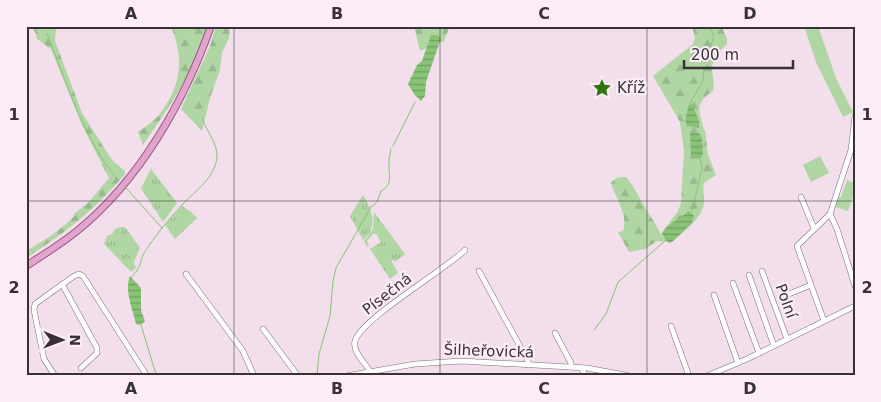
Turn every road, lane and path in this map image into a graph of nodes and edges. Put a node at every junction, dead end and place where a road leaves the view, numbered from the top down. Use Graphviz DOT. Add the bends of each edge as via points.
graph roads {
  1 [pos="211,26"];
  2 [pos="855,116"];
  3 [pos="801,197"];
  4 [pos="830,214"];
  5 [pos="814,228"];
  6 [pos="465,250"];
  7 [pos="26,266"];
  8 [pos="762,270"];
  9 [pos="479,271"];
  10 [pos="186,274"];
  11 [pos="749,275"];
  12 [pos="733,283"];
  13 [pos="62,284"];
  14 [pos="811,285"];
  15 [pos="855,286"];
  16 [pos="714,295"];
  17 [pos="784,296"];
  18 [pos="855,306"];
  19 [pos="824,321"];
  20 [pos="671,326"];
  21 [pos="264,329"];
  22 [pos="555,333"];
  23 [pos="787,339"];
  24 [pos="774,346"];
  25 [pos="759,354"];
  26 [pos="738,363"];
  27 [pos="528,365"];
  28 [pos="571,367"];
  29 [pos="81,368"];
  30 [pos="581,368"];
  31 [pos="370,371"];
  32 [pos="55,376"];
  33 [pos="147,376"];
  34 [pos="254,376"];
  35 [pos="298,376"];
  36 [pos="346,376"];
  37 [pos="586,376"];
  38 [pos="630,376"];
  39 [pos="689,376"];
  40 [pos="707,376"];
  1 -- 7 [label="main road" via="181,95 129,177 78,230"];
  2 -- 4 [label="street" via="851,150"];
  3 -- 5 [label="street"];
  4 -- 5 [label="street"];
  4 -- 15 [label="street"];
  5 -- 14 [label="street" via="797,246"];
  6 -- 31 [label="street, Písečná" via="371,321 358,337 356,351"];
  8 -- 23 [label="street, Polní"];
  9 -- 27 [label="street"];
  10 -- 34 [label="street" via="243,351"];
  11 -- 24 [label="street"];
  12 -- 25 [label="street"];
  13 -- 29 [label="street" via="97,348 95,355"];
  13 -- 32 [label="street" via="35,304 34,310 44,359"];
  13 -- 33 [label="street" via="79,274 83,276"];
  14 -- 17 [label="street"];
  14 -- 19 [label="street"];
  16 -- 26 [label="street"];
  18 -- 19 [label="street"];
  19 -- 23 [label="street"];
  20 -- 39 [label="street"];
  21 -- 35 [label="street"];
  22 -- 28 [label="street"];
  23 -- 24 [label="street"];
  24 -- 25 [label="street"];
  25 -- 26 [label="street"];
  26 -- 40 [label="street"];
  27 -- 28 [label="street, Šilheřovická"];
  27 -- 31 [label="street, Šilheřovická" via="461,361 409,364"];
  28 -- 30 [label="street, Šilheřovická"];
  30 -- 37 [label="street"];
  30 -- 38 [label="street, Šilheřovická"];
  31 -- 36 [label="street, Šilheřovická"];
}
